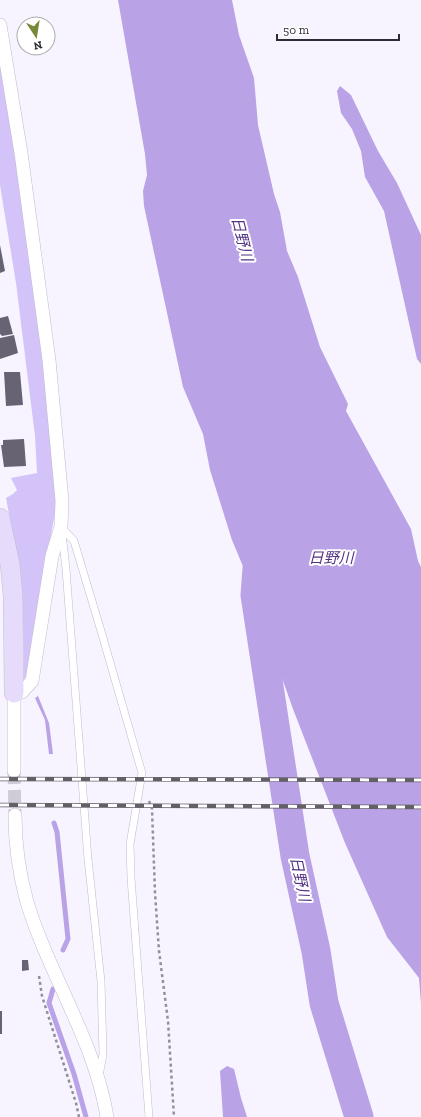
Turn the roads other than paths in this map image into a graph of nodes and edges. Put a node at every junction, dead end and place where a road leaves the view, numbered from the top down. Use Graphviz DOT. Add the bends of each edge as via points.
graph roads {
  1 [pos="0,25"];
  2 [pos="0,518"];
  3 [pos="61,527"];
  4 [pos="14,693"];
  5 [pos="14,771"];
  6 [pos="15,815"];
  7 [pos="99,1076"];
  8 [pos="107,1117"];
  9 [pos="149,1117"];
  1 -- 3 [label="street" via="21,153 49,360 62,501"];
  2 -- 4 [label="street" via="14,596"];
  3 -- 4 [label="street" via="52,556 32,681 22,692"];
  3 -- 7 [label="lane" via="88,859 101,981 103,1054"];
  3 -- 9 [label="lane" via="74,541 142,773 130,844"];
  4 -- 5 [label="street"];
  6 -- 7 [label="street" via="17,855 27,901"];
  7 -- 8 [label="street"];
}
